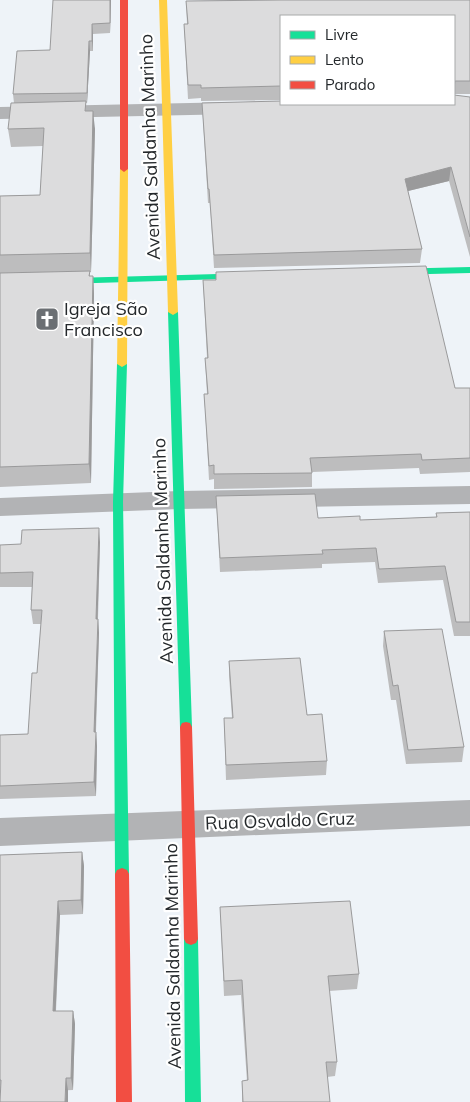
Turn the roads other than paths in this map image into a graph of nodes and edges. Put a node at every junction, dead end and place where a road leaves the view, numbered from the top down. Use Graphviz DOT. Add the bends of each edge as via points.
graph roads {
  1 [pos="124,0"];
  2 [pos="163,0"];
  3 [pos="254,107"];
  4 [pos="123,110"];
  5 [pos="167,110"];
  6 [pos="0,113"];
  7 [pos="470,270"];
  8 [pos="381,272"];
  9 [pos="262,276"];
  10 [pos="172,279"];
  11 [pos="124,280"];
  12 [pos="0,283"];
  13 [pos="470,495"];
  14 [pos="179,500"];
  15 [pos="118,502"];
  16 [pos="0,507"];
  17 [pos="470,813"];
  18 [pos="188,824"];
  19 [pos="122,828"];
  20 [pos="0,832"];
  21 [pos="124,1102"];
  22 [pos="193,1102"];
  1 -- 4 [label="street, Avenida Saldanha Marinho"];
  2 -- 5 [label="street, Avenida Saldanha Marinho"];
  3 -- 5 [label="street"];
  4 -- 5 [label="street"];
  4 -- 6 [label="street"];
  4 -- 11 [label="street, Avenida Saldanha Marinho"];
  5 -- 10 [label="street, Avenida Saldanha Marinho"];
  7 -- 8 [label="street"];
  9 -- 10 [label="street"];
  10 -- 11 [label="street"];
  10 -- 14 [label="street, Avenida Saldanha Marinho"];
  11 -- 12 [label="street"];
  11 -- 15 [label="street, Avenida Saldanha Marinho"];
  13 -- 14 [label="street"];
  14 -- 15 [label="street"];
  14 -- 18 [label="street, Avenida Saldanha Marinho"];
  15 -- 16 [label="street"];
  15 -- 19 [label="street, Avenida Saldanha Marinho"];
  17 -- 18 [label="street, Rua Osvaldo Cruz"];
  18 -- 19 [label="street, Rua Osvaldo Cruz"];
  18 -- 22 [label="street, Avenida Saldanha Marinho"];
  19 -- 20 [label="street, Rua Osvaldo Cruz"];
  19 -- 21 [label="street, Avenida Saldanha Marinho"];
}
